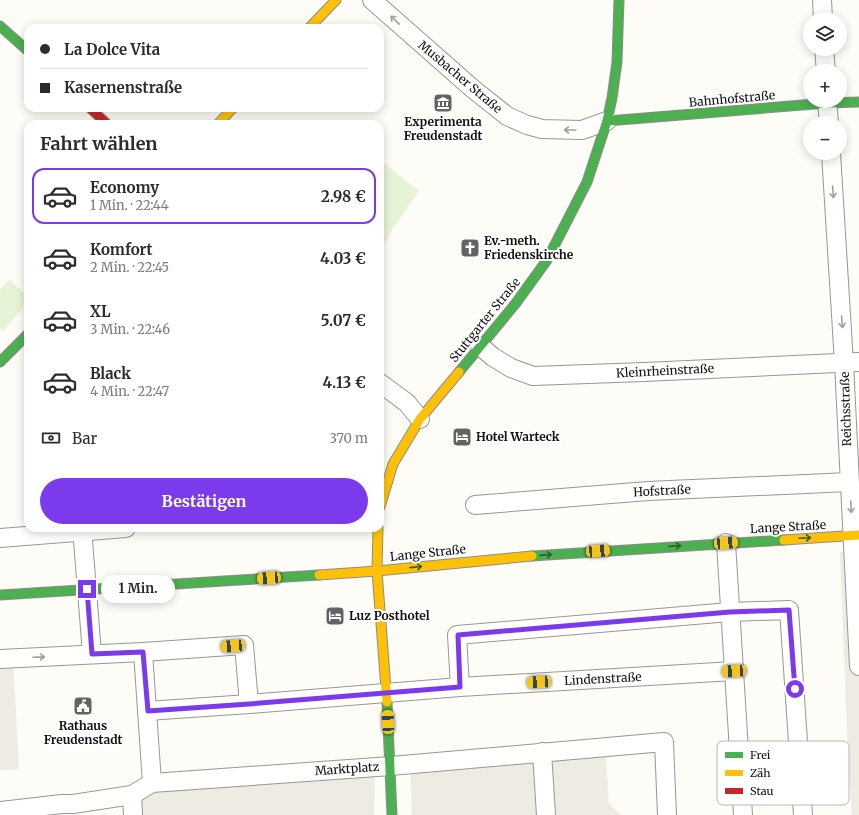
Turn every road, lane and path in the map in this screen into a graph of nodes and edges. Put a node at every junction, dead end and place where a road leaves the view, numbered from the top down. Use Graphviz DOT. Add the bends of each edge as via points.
graph roads {
  1 [pos="336,0"];
  2 [pos="372,0"];
  3 [pos="619,0"];
  4 [pos="822,0"];
  5 [pos="823,12"];
  6 [pos="313,24"];
  7 [pos="0,26"];
  8 [pos="24,47"];
  9 [pos="847,102"];
  10 [pos="859,102"];
  11 [pos="803,104"];
  12 [pos="94,112"];
  13 [pos="229,112"];
  14 [pos="103,120"];
  15 [pos="222,120"];
  16 [pos="607,121"];
  17 [pos="832,160"];
  18 [pos="24,338"];
  19 [pos="480,346"];
  20 [pos="0,362"];
  21 [pos="852,362"];
  22 [pos="384,386"];
  23 [pos="420,419"];
  24 [pos="387,463"];
  25 [pos="384,482"];
  26 [pos="849,482"];
  27 [pos="475,505"];
  28 [pos="62,532"];
  29 [pos="82,532"];
  30 [pos="378,532"];
  31 [pos="856,535"];
  32 [pos="0,538"];
  33 [pos="726,543"];
  34 [pos="377,571"];
  35 [pos="87,589"];
  36 [pos="0,595"];
  37 [pos="730,612"];
  38 [pos="143,652"];
  39 [pos="92,654"];
  40 [pos="0,659"];
  41 [pos="859,666"];
  42 [pos="734,671"];
  43 [pos="460,687"];
  44 [pos="387,693"];
  45 [pos="249,704"];
  46 [pos="148,711"];
  47 [pos="738,741"];
  48 [pos="798,741"];
  49 [pos="542,752"];
  50 [pos="391,766"];
  51 [pos="152,783"];
  52 [pos="132,795"];
  53 [pos="742,805"];
  54 [pos="802,805"];
  55 [pos="62,809"];
  56 [pos="3,812"];
  57 [pos="133,815"];
  58 [pos="392,815"];
  59 [pos="546,815"];
  60 [pos="667,815"];
  61 [pos="743,815"];
  62 [pos="803,815"];
  1 -- 6 [label="street"];
  16 -- 2 [label="street, Musbacher Straße, one-way" via="582,130 549,130 527,125 507,116 462,80"];
  3 -- 16 [label="street, Stuttgarter Straße" via="617,62"];
  4 -- 5 [label="street"];
  7 -- 8 [label="street"];
  9 -- 10 [label="street, Bahnhofstraße"];
  11 -- 16 [label="street, Bahnhofstraße"];
  12 -- 14 [label="street"];
  13 -- 15 [label="street"];
  16 -- 19 [label="street, Stuttgarter Straße" via="586,182 547,260"];
  17 -- 21 [label="street, Reichsstraße, one-way"];
  18 -- 20 [label="street"];
  19 -- 21 [label="street, Kleinrheinstraße" via="511,368 533,376"];
  19 -- 23 [label="street, Stuttgarter Straße"];
  21 -- 26 [label="street, Reichsstraße"];
  22 -- 23 [label="street" via="407,403"];
  23 -- 24 [label="street, Stuttgarter Straße"];
  24 -- 25 [label="street, Stuttgarter Straße"];
  26 -- 27 [label="street, Hofstraße" via="648,491"];
  26 -- 31 [label="street, Reichsstraße, one-way"];
  28 -- 32 [label="street"];
  29 -- 35 [label="street"];
  30 -- 34 [label="street"];
  33 -- 31 [label="street, Lange Straße, one-way"];
  31 -- 41 [label="street, Reichsstraße"];
  34 -- 33 [label="street, Lange Straße, one-way" via="493,559"];
  33 -- 37 [label="street"];
  34 -- 35 [label="street, Lange Straße"];
  34 -- 44 [label="street"];
  35 -- 36 [label="street, Lange Straße"];
  35 -- 39 [label="street"];
  37 -- 42 [label="street"];
  37 -- 43 [label="street" via="458,635"];
  37 -- 48 [label="street" via="789,610"];
  38 -- 39 [label="street"];
  38 -- 45 [label="street" via="244,645"];
  38 -- 46 [label="street"];
  40 -- 39 [label="street, one-way"];
  42 -- 43 [label="street, Lindenstraße"];
  42 -- 47 [label="street"];
  43 -- 44 [label="street, Lindenstraße"];
  44 -- 45 [label="street, Lindenstraße"];
  44 -- 50 [label="street"];
  45 -- 46 [label="street, Lindenstraße"];
  46 -- 51 [label="street"];
  49 -- 50 [label="street, Marktplatz"];
  49 -- 59 [label="street"];
  49 -- 60 [label="street, Marktplatz" via="664,742"];
  50 -- 51 [label="street, Marktplatz"];
  50 -- 58 [label="street"];
  51 -- 52 [label="street, Marktplatz"];
  52 -- 55 [label="street" via="73,804"];
  52 -- 57 [label="street"];
  53 -- 61 [label="street"];
  54 -- 62 [label="street"];
  55 -- 56 [label="street"];
}
